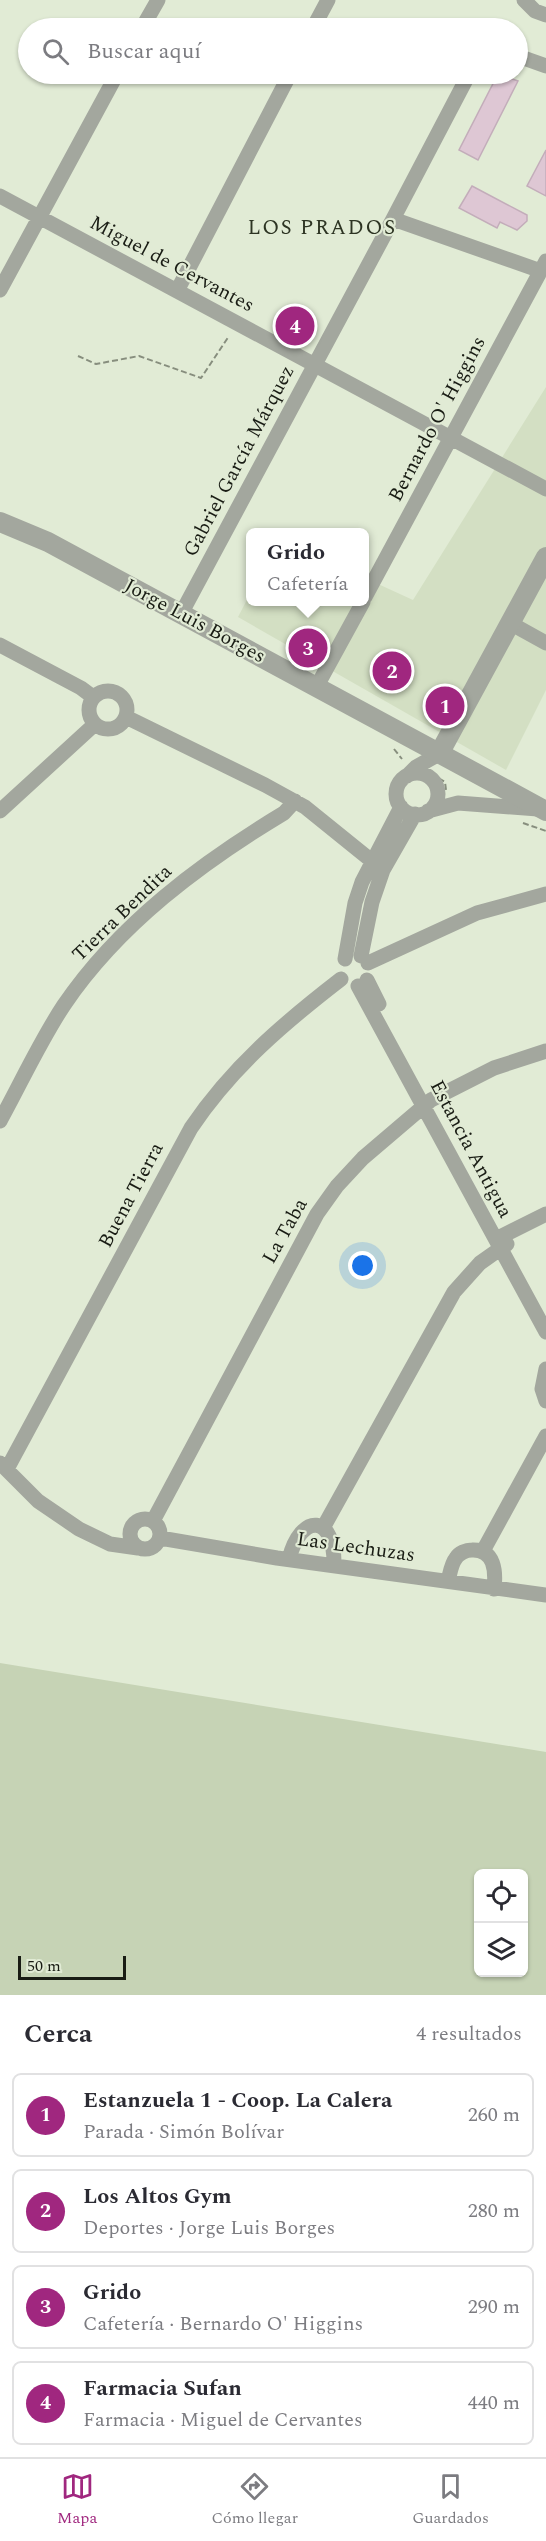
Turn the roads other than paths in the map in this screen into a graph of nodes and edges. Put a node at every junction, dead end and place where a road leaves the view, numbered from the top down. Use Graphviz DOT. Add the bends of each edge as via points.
graph roads {
  1 [pos="158,0"];
  2 [pos="328,0"];
  3 [pos="524,0"];
  4 [pos="541,13"];
  5 [pos="148,18"];
  6 [pos="318,18"];
  7 [pos="528,60"];
  8 [pos="546,66"];
  9 [pos="112,84"];
  10 [pos="285,84"];
  11 [pos="464,84"];
  12 [pos="0,196"];
  13 [pos="39,216"];
  14 [pos="393,219"];
  15 [pos="543,266"];
  16 [pos="0,290"];
  17 [pos="177,291"];
  18 [pos="314,364"];
  19 [pos="450,437"];
  20 [pos="546,489"];
  21 [pos="0,522"];
  22 [pos="546,556"];
  23 [pos="369,589"];
  24 [pos="361,606"];
  25 [pos="181,614"];
  26 [pos="510,623"];
  27 [pos="546,643"];
  28 [pos="0,645"];
  29 [pos="317,687"];
  30 [pos="93,697"];
  31 [pos="126,717"];
  32 [pos="95,724"];
  33 [pos="439,754"];
  34 [pos="406,776"];
  35 [pos="431,779"];
  36 [pos="295,801"];
  37 [pos="401,807"];
  38 [pos="544,810"];
  39 [pos="0,811"];
  40 [pos="422,813"];
  41 [pos="399,826"];
  42 [pos="377,865"];
  43 [pos="546,894"];
  44 [pos="345,959"];
  45 [pos="364,959"];
  46 [pos="341,979"];
  47 [pos="363,983"];
  48 [pos="546,1051"];
  49 [pos="428,1102"];
  50 [pos="0,1121"];
  51 [pos="546,1214"];
  52 [pos="502,1241"];
  53 [pos="546,1313"];
  54 [pos="546,1332"];
  55 [pos="546,1369"];
  56 [pos="546,1401"];
  57 [pos="546,1436"];
  58 [pos="3,1466"];
  59 [pos="153,1521"];
  60 [pos="131,1528"];
  61 [pos="323,1528"];
  62 [pos="160,1538"];
  63 [pos="110,1544"];
  64 [pos="138,1548"];
  65 [pos="483,1551"];
  66 [pos="289,1559"];
  67 [pos="334,1565"];
  68 [pos="448,1581"];
  69 [pos="494,1588"];
  70 [pos="546,1595"];
  1 -- 5 [label="street"];
  2 -- 6 [label="street"];
  3 -- 4 [label="street"];
  7 -- 8 [label="street"];
  9 -- 13 [label="street"];
  10 -- 17 [label="street"];
  11 -- 14 [label="street, Gabriel García Márquez"];
  12 -- 13 [label="street, Miguel de Cervantes"];
  13 -- 16 [label="street"];
  13 -- 17 [label="street, Miguel de Cervantes"];
  14 -- 15 [label="street"];
  14 -- 18 [label="street, Gabriel García Márquez"];
  15 -- 19 [label="street, Bernardo O' Higgins"];
  17 -- 18 [label="street, Miguel de Cervantes"];
  18 -- 19 [label="street, Miguel de Cervantes"];
  18 -- 25 [label="street, Gabriel García Márquez"];
  19 -- 20 [label="street, Miguel de Cervantes"];
  19 -- 23 [label="street, Bernardo O' Higgins"];
  21 -- 25 [label="street, Jorge Luis Borges" via="48,542"];
  22 -- 26 [label="street"];
  24 -- 29 [label="street"];
  25 -- 29 [label="street, Jorge Luis Borges"];
  26 -- 27 [label="street"];
  26 -- 33 [label="street"];
  28 -- 30 [label="street"];
  29 -- 33 [label="street, Jorge Luis Borges"];
  30 -- 31 [label="street" via="109,691 120,695 126,705"];
  30 -- 32 [label="street" via="89,714"];
  31 -- 32 [label="street" via="112,728"];
  31 -- 36 [label="street"];
  32 -- 39 [label="street"];
  33 -- 34 [label="street"];
  33 -- 35 [label="street"];
  33 -- 38 [label="street, Jorge Luis Borges"];
  34 -- 35 [label="street" via="420,773"];
  34 -- 37 [label="street" via="397,786"];
  35 -- 40 [label="street" via="438,796"];
  36 -- 42 [label="street"];
  36 -- 50 [label="street, Tierra Bendita" via="284,813 194,873 110,949 64,1005"];
  37 -- 40 [label="street"];
  37 -- 41 [label="street"];
  38 -- 40 [label="street" via="458,803"];
  40 -- 41 [label="street"];
  41 -- 42 [label="street"];
  42 -- 44 [label="street" via="354,903"];
  42 -- 45 [label="street"];
  43 -- 45 [label="street" via="469,916"];
  44 -- 45 [label="street" via="352,955"];
  44 -- 46 [label="street" via="340,966"];
  45 -- 47 [label="street" via="370,971"];
  46 -- 47 [label="street" via="348,985"];
  46 -- 58 [label="street, Buena Tierra" via="261,1044 201,1114"];
  47 -- 49 [label="street, Estancia Antigua"];
  48 -- 49 [label="street, La Taba" via="494,1068"];
  49 -- 52 [label="street, Estancia Antigua"];
  49 -- 59 [label="street, La Taba" via="363,1158 326,1201"];
  51 -- 52 [label="street"];
  52 -- 53 [label="street, Estancia Antigua"];
  52 -- 54 [label="street, Estancia Antigua"];
  52 -- 61 [label="street" via="454,1292"];
  55 -- 56 [label="street" via="542,1389"];
  57 -- 65 [label="street"];
  58 -- 63 [label="street" via="58,1516"];
  59 -- 60 [label="street" via="143,1519"];
  59 -- 62 [label="street" via="160,1528"];
  60 -- 63 [label="street" via="123,1539"];
  60 -- 64 [label="street" via="130,1537"];
  61 -- 66 [label="street" via="310,1526 302,1531"];
  61 -- 67 [label="street" via="333,1541"];
  62 -- 64 [label="street" via="152,1549"];
  62 -- 66 [label="street, Las Lechuzas"];
  63 -- 64 [label="street"];
  65 -- 68 [label="street" via="463,1552 455,1559"];
  65 -- 69 [label="street" via="494,1566"];
  66 -- 67 [label="street, Las Lechuzas"];
  67 -- 68 [label="street, Las Lechuzas"];
  68 -- 69 [label="street, Las Lechuzas"];
  69 -- 70 [label="street, Las Lechuzas"];
}
